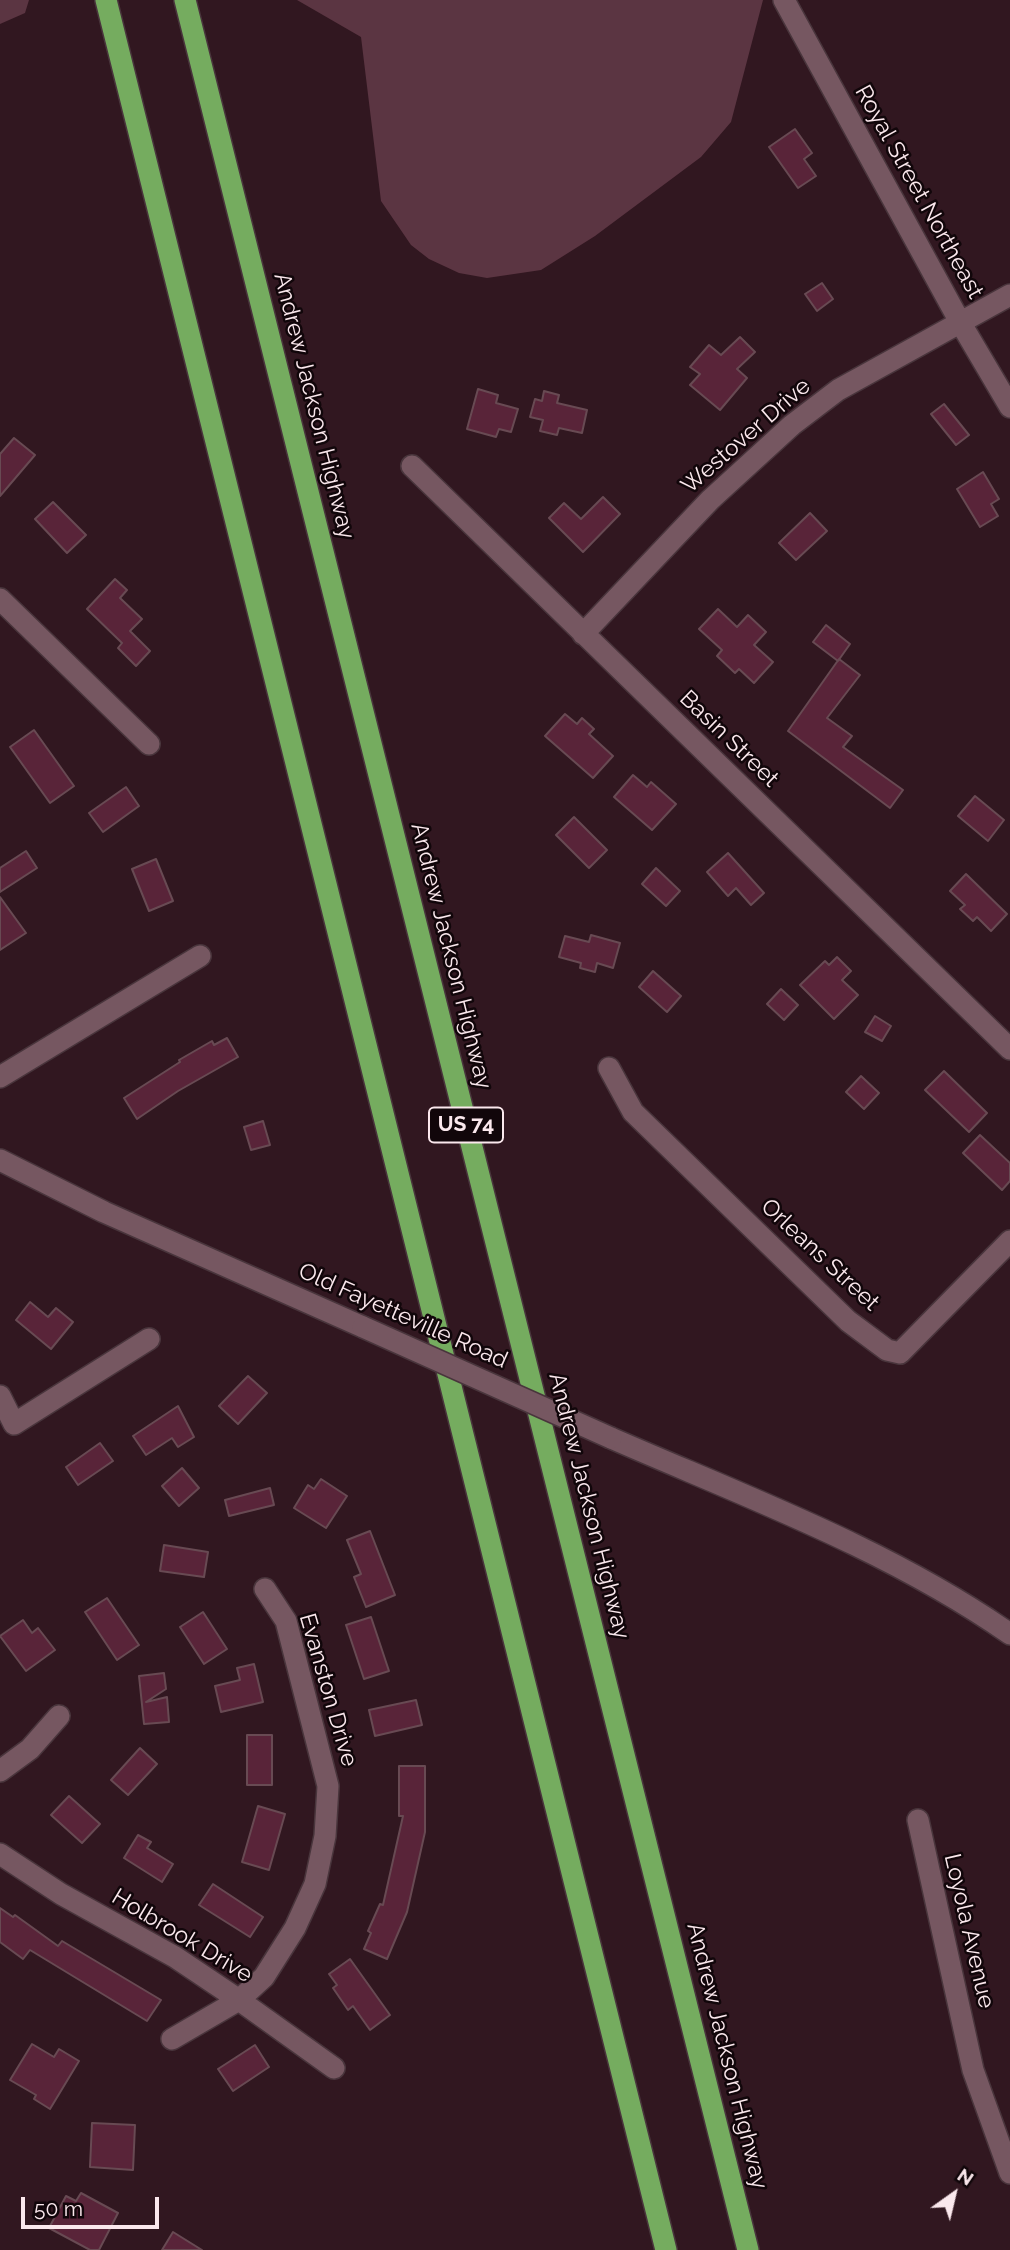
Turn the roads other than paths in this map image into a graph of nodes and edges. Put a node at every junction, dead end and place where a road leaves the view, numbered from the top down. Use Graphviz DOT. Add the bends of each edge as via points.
graph roads {
  1 [pos="106,0"];
  2 [pos="186,0"];
  3 [pos="784,0"];
  4 [pos="1010,295"];
  5 [pos="960,322"];
  6 [pos="1010,407"];
  7 [pos="412,466"];
  8 [pos="0,599"];
  9 [pos="583,635"];
  10 [pos="149,744"];
  11 [pos="200,956"];
  12 [pos="1010,1049"];
  13 [pos="609,1068"];
  14 [pos="0,1077"];
  15 [pos="0,1160"];
  16 [pos="1010,1241"];
  17 [pos="149,1339"];
  18 [pos="0,1396"];
  19 [pos="265,1589"];
  20 [pos="1010,1634"];
  21 [pos="59,1716"];
  22 [pos="0,1771"];
  23 [pos="918,1820"];
  24 [pos="0,1854"];
  25 [pos="239,2000"];
  26 [pos="172,2039"];
  27 [pos="334,2068"];
  28 [pos="1010,2173"];
  29 [pos="666,2250"];
  30 [pos="748,2250"];
  1 -- 29 [label="highway"];
  2 -- 30 [label="highway, Andrew Jackson Highway / US 74"];
  3 -- 5 [label="street, Royal Street Northeast"];
  4 -- 5 [label="street, Westover Drive"];
  5 -- 6 [label="street, Royal Street Northeast"];
  5 -- 9 [label="street, Westover Drive" via="838,390 792,425 710,500"];
  7 -- 9 [label="street, Basin Street"];
  8 -- 10 [label="street"];
  9 -- 12 [label="street, Basin Street"];
  11 -- 14 [label="street"];
  13 -- 16 [label="street, Orleans Street" via="633,1112 848,1321 887,1350 900,1353"];
  15 -- 20 [label="street, Old Fayetteville Road, bridge" via="116,1218 823,1530 965,1604"];
  17 -- 18 [label="street" via="14,1424"];
  19 -- 25 [label="street, Evanston Drive" via="286,1621 311,1712 328,1786 325,1836 316,1884 295,1928 264,1977"];
  21 -- 22 [label="street" via="30,1749"];
  23 -- 28 [label="street, Loyola Avenue" via="973,2070"];
  24 -- 25 [label="street, Holbrook Drive"];
  25 -- 26 [label="street, Evanston Drive"];
  25 -- 27 [label="street, Holbrook Drive"];
}
